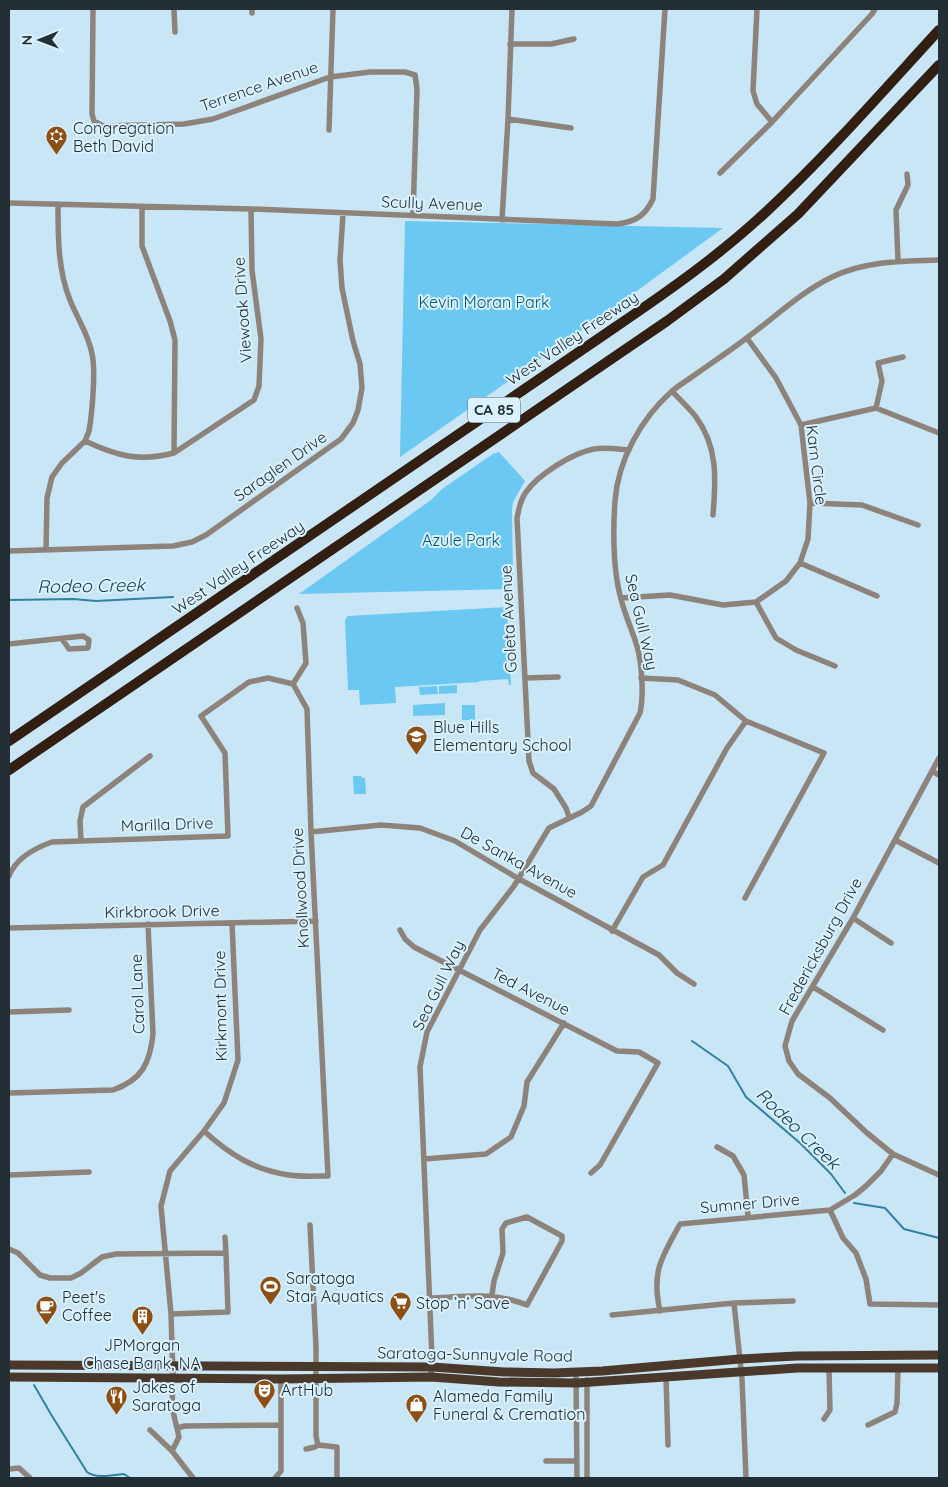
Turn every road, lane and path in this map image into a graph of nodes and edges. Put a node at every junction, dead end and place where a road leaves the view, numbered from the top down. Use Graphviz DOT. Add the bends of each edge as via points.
graph roads {
  1 [pos="93,9"];
  2 [pos="174,9"];
  3 [pos="332,9"];
  4 [pos="512,9"];
  5 [pos="665,9"];
  6 [pos="757,9"];
  7 [pos="875,9"];
  8 [pos="939,30"];
  9 [pos="175,32"];
  10 [pos="574,39"];
  11 [pos="510,44"];
  12 [pos="939,64"];
  13 [pos="330,77"];
  14 [pos="508,119"];
  15 [pos="772,122"];
  16 [pos="571,128"];
  17 [pos="329,130"];
  18 [pos="720,174"];
  19 [pos="906,174"];
  20 [pos="9,203"];
  21 [pos="58,205"];
  22 [pos="142,207"];
  23 [pos="251,209"];
  24 [pos="343,214"];
  25 [pos="414,216"];
  26 [pos="502,220"];
  27 [pos="939,260"];
  28 [pos="898,261"];
  29 [pos="747,338"];
  30 [pos="902,357"];
  31 [pos="672,391"];
  32 [pos="876,408"];
  33 [pos="801,425"];
  34 [pos="939,432"];
  35 [pos="85,441"];
  36 [pos="628,450"];
  37 [pos="174,453"];
  38 [pos="810,503"];
  39 [pos="713,515"];
  40 [pos="918,524"];
  41 [pos="46,550"];
  42 [pos="9,551"];
  43 [pos="800,563"];
  44 [pos="877,596"];
  45 [pos="621,598"];
  46 [pos="756,602"];
  47 [pos="297,608"];
  48 [pos="62,640"];
  49 [pos="9,644"];
  50 [pos="835,666"];
  51 [pos="558,677"];
  52 [pos="525,678"];
  53 [pos="641,678"];
  54 [pos="293,684"];
  55 [pos="746,721"];
  56 [pos="9,741"];
  57 [pos="150,756"];
  58 [pos="939,758"];
  59 [pos="9,770"];
  60 [pos="932,771"];
  61 [pos="939,775"];
  62 [pos="569,817"];
  63 [pos="311,832"];
  64 [pos="895,840"];
  65 [pos="80,841"];
  66 [pos="939,863"];
  67 [pos="9,876"];
  68 [pos="519,879"];
  69 [pos="745,898"];
  70 [pos="853,918"];
  71 [pos="316,921"];
  72 [pos="232,923"];
  73 [pos="148,924"];
  74 [pos="9,928"];
  75 [pos="400,930"];
  76 [pos="612,931"];
  77 [pos="892,943"];
  78 [pos="459,970"];
  79 [pos="694,984"];
  80 [pos="813,987"];
  81 [pos="69,1010"];
  82 [pos="9,1012"];
  83 [pos="564,1023"];
  84 [pos="883,1030"];
  85 [pos="9,1093"];
  86 [pos="204,1131"];
  87 [pos="716,1148"];
  88 [pos="893,1154"];
  89 [pos="424,1159"];
  90 [pos="89,1172"];
  91 [pos="591,1173"];
  92 [pos="9,1174"];
  93 [pos="939,1175"];
  94 [pos="830,1210"];
  95 [pos="748,1216"];
  96 [pos="310,1224"];
  97 [pos="226,1237"];
  98 [pos="9,1249"];
  99 [pos="226,1253"];
  100 [pos="165,1254"];
  101 [pos="492,1295"];
  102 [pos="429,1298"];
  103 [pos="793,1301"];
  104 [pos="734,1303"];
  105 [pos="939,1304"];
  106 [pos="660,1311"];
  107 [pos="171,1314"];
  108 [pos="612,1316"];
  109 [pos="939,1355"];
  110 [pos="740,1359"];
  111 [pos="9,1365"];
  112 [pos="172,1365"];
  113 [pos="315,1366"];
  114 [pos="432,1367"];
  115 [pos="829,1368"];
  116 [pos="898,1368"];
  117 [pos="939,1368"];
  118 [pos="576,1372"];
  119 [pos="586,1372"];
  120 [pos="741,1372"];
  121 [pos="9,1377"];
  122 [pos="173,1377"];
  123 [pos="316,1377"];
  124 [pos="431,1377"];
  125 [pos="666,1378"];
  126 [pos="281,1379"];
  127 [pos="587,1382"];
  128 [pos="577,1383"];
  129 [pos="824,1419"];
  130 [pos="868,1424"];
  131 [pos="281,1425"];
  132 [pos="177,1428"];
  133 [pos="150,1430"];
  134 [pos="576,1442"];
  135 [pos="586,1442"];
  136 [pos="318,1445"];
  137 [pos="668,1445"];
  138 [pos="306,1449"];
  139 [pos="172,1451"];
  140 [pos="546,1461"];
  141 [pos="576,1461"];
  142 [pos="9,1469"];
  143 [pos="30,1478"];
  144 [pos="193,1478"];
  145 [pos="275,1478"];
  146 [pos="337,1478"];
  147 [pos="576,1478"];
  148 [pos="587,1478"];
  149 [pos="746,1478"];
  1 -- 13 [label="street, Terrence Avenue" via="92,114 94,121 102,126 184,124 213,118"];
  2 -- 9 [label="street"];
  3 -- 13 [label="street"];
  4 -- 11 [label="street"];
  5 -- 26 [label="street, Scully Avenue" via="654,199 649,208 630,222 617,224"];
  6 -- 15 [label="street" via="753,91 757,104"];
  7 -- 15 [label="street"];
  8 -- 56 [label="highway, West Valley Freeway / CA 85" via="794,185 696,270"];
  10 -- 11 [label="street" via="551,44"];
  11 -- 14 [label="street"];
  12 -- 59 [label="highway, CA 85" via="798,214 717,284"];
  13 -- 17 [label="street"];
  13 -- 25 [label="street, Terrence Avenue" via="370,72 415,75 418,89"];
  14 -- 16 [label="street"];
  14 -- 26 [label="street"];
  15 -- 18 [label="street"];
  19 -- 28 [label="street" via="908,185 896,210"];
  20 -- 21 [label="street, Scully Avenue"];
  21 -- 22 [label="street, Scully Avenue"];
  21 -- 35 [label="street" via="60,257 65,282 93,359 91,422"];
  22 -- 23 [label="street, Scully Avenue"];
  22 -- 37 [label="street" via="142,246 175,340"];
  23 -- 24 [label="street, Scully Avenue"];
  23 -- 37 [label="street, Viewoak Drive" via="252,270 261,339 259,386 254,400"];
  24 -- 25 [label="street, Scully Avenue"];
  24 -- 41 [label="street, Saraglen Drive" via="342,288 360,364 362,388 353,423 342,439 192,542 173,546"];
  25 -- 26 [label="street, Scully Avenue"];
  27 -- 28 [label="street, Sea Gull Way"];
  28 -- 29 [label="street, Sea Gull Way" via="864,266 832,277"];
  29 -- 31 [label="street, Sea Gull Way"];
  29 -- 33 [label="street, Karn Circle" via="776,378"];
  30 -- 32 [label="street" via="878,364 882,381"];
  31 -- 36 [label="street, Sea Gull Way" via="650,415"];
  31 -- 39 [label="street" via="696,416 709,438 716,475"];
  32 -- 33 [label="street"];
  32 -- 34 [label="street"];
  33 -- 38 [label="street, Karn Circle"];
  35 -- 37 [label="street, Viewoak Drive" via="126,457 159,457"];
  35 -- 41 [label="street" via="52,477 47,498"];
  36 -- 45 [label="street, Sea Gull Way" via="615,499 616,572"];
  36 -- 52 [label="street, Goleta Avenue" via="594,449 575,455 535,482 520,504 517,528"];
  38 -- 40 [label="street" via="862,505"];
  38 -- 43 [label="street, Karn Circle" via="808,539"];
  41 -- 42 [label="street, Saraglen Drive"];
  43 -- 44 [label="street"];
  43 -- 46 [label="street, Karn Circle" via="786,581"];
  45 -- 46 [label="street, Karn Circle" via="670,595 724,605"];
  45 -- 53 [label="street, Sea Gull Way" via="638,648"];
  46 -- 50 [label="street" via="776,638"];
  47 -- 54 [label="street" via="303,623 306,663"];
  48 -- 49 [label="street"];
  51 -- 52 [label="street"];
  52 -- 62 [label="street, Goleta Avenue" via="529,761 533,774 554,788"];
  53 -- 55 [label="street" via="678,680 716,695"];
  53 -- 62 [label="street, Sea Gull Way" via="642,706 635,726 591,806"];
  54 -- 63 [label="street, Knollwood Drive" via="307,709"];
  54 -- 65 [label="street, Marilla Drive" via="268,678 249,682 201,716 225,753 228,836"];
  55 -- 69 [label="street" via="824,753"];
  55 -- 76 [label="street" via="727,748 663,865 643,877"];
  57 -- 65 [label="street" via="83,807"];
  58 -- 60 [label="street, Fredericksburg Drive"];
  60 -- 61 [label="street"];
  60 -- 64 [label="street, Fredericksburg Drive"];
  62 -- 68 [label="street, Sea Gull Way" via="549,828"];
  63 -- 68 [label="street, De Sanka Avenue" via="381,825 420,828 455,841"];
  63 -- 71 [label="street, Knollwood Drive"];
  64 -- 66 [label="street"];
  64 -- 70 [label="street, Fredericksburg Drive"];
  65 -- 67 [label="street, Marilla Drive" via="52,842 41,846 18,862"];
  68 -- 76 [label="street, De Sanka Avenue"];
  68 -- 78 [label="street, Sea Gull Way" via="480,930"];
  70 -- 77 [label="street"];
  70 -- 80 [label="street, Fredericksburg Drive"];
  71 -- 72 [label="street, Kirkbrook Drive"];
  71 -- 86 [label="street, Knollwood Drive" via="328,1176 289,1176 258,1168 226,1151"];
  72 -- 73 [label="street, Kirkbrook Drive"];
  72 -- 86 [label="street, Kirkmont Drive" via="238,1060 224,1103"];
  73 -- 74 [label="street, Kirkbrook Drive"];
  73 -- 85 [label="street, Carol Lane" via="153,1034 152,1046 141,1073 126,1086 113,1090"];
  75 -- 78 [label="street, Ted Avenue" via="414,947"];
  76 -- 79 [label="street, De Sanka Avenue" via="659,956"];
  78 -- 83 [label="street, Ted Avenue"];
  78 -- 89 [label="street, Sea Gull Way" via="428,1032 420,1067"];
  80 -- 84 [label="street"];
  80 -- 88 [label="street, Fredericksburg Drive" via="792,1021 785,1046 789,1061 798,1074"];
  81 -- 82 [label="street"];
  83 -- 89 [label="street" via="527,1082 524,1106 511,1137 486,1154"];
  83 -- 91 [label="street, Ted Avenue" via="617,1051 639,1052 658,1063 600,1166"];
  86 -- 100 [label="street, Kirkmont Drive" via="170,1171 161,1206"];
  87 -- 95 [label="street" via="733,1156 744,1175"];
  88 -- 93 [label="street, Fredericksburg Drive"];
  88 -- 94 [label="street, Sumner Drive" via="866,1186"];
  89 -- 102 [label="street, Sea Gull Way"];
  90 -- 92 [label="street"];
  94 -- 95 [label="street, Sumner Drive"];
  94 -- 105 [label="street" via="843,1238 856,1253 866,1279 870,1304"];
  95 -- 106 [label="street, Sumner Drive" via="680,1224 660,1258 656,1278"];
  96 -- 113 [label="street"];
  97 -- 99 [label="street"];
  98 -- 100 [label="street" via="18,1253 40,1275 50,1278 71,1278 102,1256"];
  99 -- 100 [label="street"];
  99 -- 107 [label="street" via="228,1312"];
  100 -- 107 [label="street, Kirkmont Drive"];
  101 -- 101 [label="street" via="526,1305 562,1236 527,1217 506,1223 502,1229 503,1253"];
  101 -- 102 [label="street"];
  102 -- 114 [label="street, Sea Gull Way"];
  103 -- 104 [label="street"];
  104 -- 106 [label="street"];
  104 -- 110 [label="street"];
  106 -- 108 [label="street"];
  107 -- 112 [label="street, Kirkmont Drive"];
  109 -- 110 [label="main road, Saratoga-Sunnyvale Road"];
  110 -- 119 [label="main road, Saratoga-Sunnyvale Road"];
  110 -- 120 [label="street"];
  111 -- 112 [label="main road, Saratoga-Sunnyvale Road"];
  112 -- 113 [label="main road, Saratoga-Sunnyvale Road"];
  112 -- 122 [label="street, Kirkmont Drive"];
  113 -- 114 [label="main road, Saratoga-Sunnyvale Road"];
  113 -- 123 [label="street"];
  114 -- 118 [label="main road, Saratoga-Sunnyvale Road"];
  114 -- 124 [label="street, Sea Gull Way"];
  115 -- 116 [label="main road, Saratoga-Sunnyvale Road"];
  115 -- 120 [label="main road, Saratoga-Sunnyvale Road"];
  115 -- 129 [label="street" via="830,1410"];
  116 -- 117 [label="main road, Saratoga-Sunnyvale Road"];
  116 -- 130 [label="street" via="895,1412"];
  118 -- 119 [label="main road, Saratoga-Sunnyvale Road"];
  118 -- 128 [label="street"];
  119 -- 127 [label="street"];
  120 -- 125 [label="main road, Saratoga-Sunnyvale Road"];
  120 -- 149 [label="street"];
  121 -- 122 [label="main road, Saratoga-Sunnyvale Road"];
  122 -- 126 [label="main road, Saratoga-Sunnyvale Road"];
  122 -- 132 [label="street, Kirkmont Drive" via="172,1407"];
  123 -- 124 [label="main road, Saratoga-Sunnyvale Road"];
  123 -- 126 [label="main road, Saratoga-Sunnyvale Road"];
  123 -- 136 [label="street"];
  124 -- 128 [label="main road, Saratoga-Sunnyvale Road"];
  125 -- 127 [label="main road, Saratoga-Sunnyvale Road"];
  125 -- 137 [label="street"];
  126 -- 131 [label="street"];
  127 -- 128 [label="main road, Saratoga-Sunnyvale Road"];
  127 -- 135 [label="street"];
  128 -- 134 [label="street"];
  131 -- 132 [label="street"];
  131 -- 145 [label="street" via="281,1471"];
  132 -- 139 [label="street" via="179,1437"];
  133 -- 139 [label="street"];
  134 -- 135 [label="street"];
  134 -- 141 [label="street"];
  135 -- 148 [label="street"];
  136 -- 138 [label="street"];
  136 -- 146 [label="street" via="336,1447"];
  139 -- 144 [label="street"];
  140 -- 141 [label="street"];
  141 -- 147 [label="street"];
  142 -- 143 [label="street" via="19,1468"];
}
